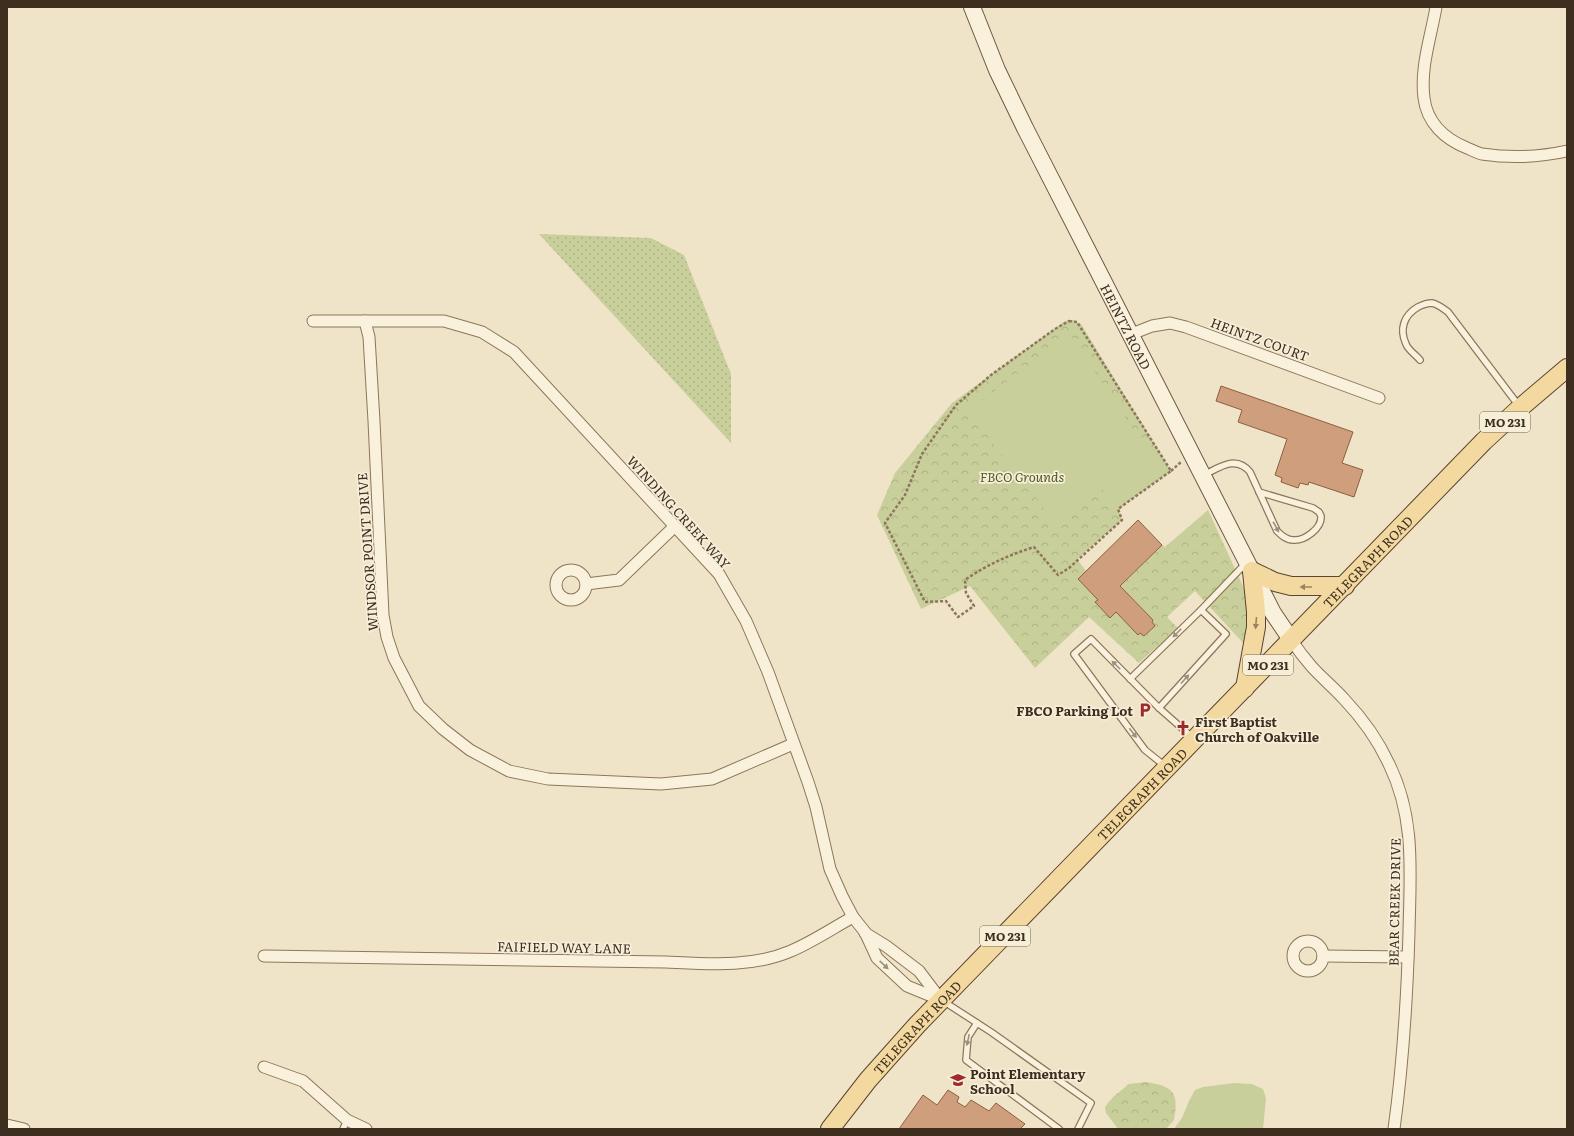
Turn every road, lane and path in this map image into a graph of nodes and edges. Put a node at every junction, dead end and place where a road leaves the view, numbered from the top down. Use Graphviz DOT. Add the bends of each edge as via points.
graph roads {
  1 [pos="972,7"];
  2 [pos="1436,7"];
  3 [pos="1567,151"];
  4 [pos="365,321"];
  5 [pos="313,322"];
  6 [pos="1129,335"];
  7 [pos="1420,360"];
  8 [pos="1567,368"];
  9 [pos="1379,398"];
  10 [pos="1520,408"];
  11 [pos="1202,476"];
  12 [pos="1260,492"];
  13 [pos="674,527"];
  14 [pos="1250,566"];
  15 [pos="1069,568"];
  16 [pos="586,584"];
  17 [pos="1345,586"];
  18 [pos="1201,610"];
  19 [pos="1292,641"];
  20 [pos="1130,679"];
  21 [pos="1245,688"];
  22 [pos="1159,708"];
  23 [pos="1196,740"];
  24 [pos="794,744"];
  25 [pos="1168,768"];
  26 [pos="853,917"];
  27 [pos="865,932"];
  28 [pos="264,956"];
  29 [pos="1323,956"];
  30 [pos="1408,957"];
  31 [pos="942,1000"];
  32 [pos="977,1023"];
  33 [pos="264,1067"];
  34 [pos="7,1125"];
  35 [pos="345,1125"];
  36 [pos="24,1129"];
  37 [pos="366,1129"];
  38 [pos="830,1129"];
  39 [pos="1059,1129"];
  40 [pos="1078,1129"];
  41 [pos="1394,1129"];
  1 -- 6 [label="street, HEINTZ ROAD" via="997,70"];
  2 -- 3 [label="street" via="1425,58 1423,83 1428,114 1438,129 1453,142 1480,154 1529,156"];
  4 -- 5 [label="street, WINDING CREEK WAY"];
  4 -- 13 [label="street, WINDING CREEK WAY" via="444,322 482,332 514,352"];
  4 -- 24 [label="street, WINDSOR POINT DRIVE" via="369,337 383,615 394,658 419,706 470,750 509,771 548,779 661,784 712,779"];
  6 -- 9 [label="street, HEINTZ COURT" via="1152,326 1170,323 1186,327"];
  6 -- 11 [label="street, HEINTZ ROAD"];
  7 -- 10 [label="lane" via="1406,345 1402,333 1404,322 1410,312 1431,303 1448,312"];
  8 -- 10 [label="main road, TELEGRAPH ROAD / MO 231"];
  10 -- 17 [label="main road, TELEGRAPH ROAD / MO 231" via="1484,441"];
  11 -- 12 [label="lane" via="1228,464 1238,463 1245,465"];
  11 -- 14 [label="street, HEINTZ ROAD"];
  12 -- 12 [label="lane, one-way" via="1277,531 1282,536 1300,539 1311,534 1320,524 1321,516 1313,508"];
  13 -- 16 [label="street" via="619,580"];
  13 -- 24 [label="street, WINDING CREEK WAY" via="719,574 746,621"];
  17 -- 14 [label="main road, one-way" via="1291,586 1275,582"];
  14 -- 18 [label="lane"];
  14 -- 19 [label="street, HEINTZ ROAD" via="1273,614"];
  14 -- 21 [label="main road, one-way" via="1256,627"];
  15 -- 15 [label="path" via="1058,575 1034,548 1013,554 979,570 965,580 966,593 974,606 958,617 946,601 925,602 885,523 905,495 922,454 956,405 992,375 1069,321 1077,322 1171,471 1118,509 1122,520"];
  17 -- 19 [label="main road, TELEGRAPH ROAD / MO 231"];
  18 -- 20 [label="lane, one-way"];
  22 -- 18 [label="lane, one-way" via="1226,634"];
  19 -- 21 [label="main road, TELEGRAPH ROAD / MO 231"];
  19 -- 30 [label="street, BEAR CREEK DRIVE" via="1311,666 1363,721 1390,764 1400,791 1409,828"];
  20 -- 22 [label="lane"];
  20 -- 25 [label="lane, one-way" via="1091,639 1074,654 1145,750"];
  21 -- 23 [label="main road, TELEGRAPH ROAD / MO 231"];
  22 -- 23 [label="lane"];
  23 -- 25 [label="main road, TELEGRAPH ROAD / MO 231"];
  24 -- 26 [label="street, WINDING CREEK WAY" via="816,806 830,868"];
  25 -- 31 [label="main road, TELEGRAPH ROAD / MO 231"];
  26 -- 27 [label="street, WINDING CREEK WAY"];
  26 -- 28 [label="street, FAIFIELD WAY LANE" via="791,951 761,960 727,964"];
  27 -- 31 [label="street, WINDING CREEK WAY" via="919,970"];
  27 -- 31 [label="street, WINDING CREEK WAY, one-way" via="877,958 907,986"];
  29 -- 30 [label="street"];
  30 -- 41 [label="street, BEAR CREEK DRIVE" via="1406,1020"];
  31 -- 32 [label="lane"];
  31 -- 38 [label="main road, TELEGRAPH ROAD / MO 231" via="883,1063"];
  32 -- 39 [label="lane, one-way" via="968,1037 966,1060"];
  32 -- 40 [label="lane" via="1091,1103"];
  33 -- 35 [label="street" via="302,1081"];
  34 -- 36 [label="street"];
  35 -- 37 [label="street"];
}
